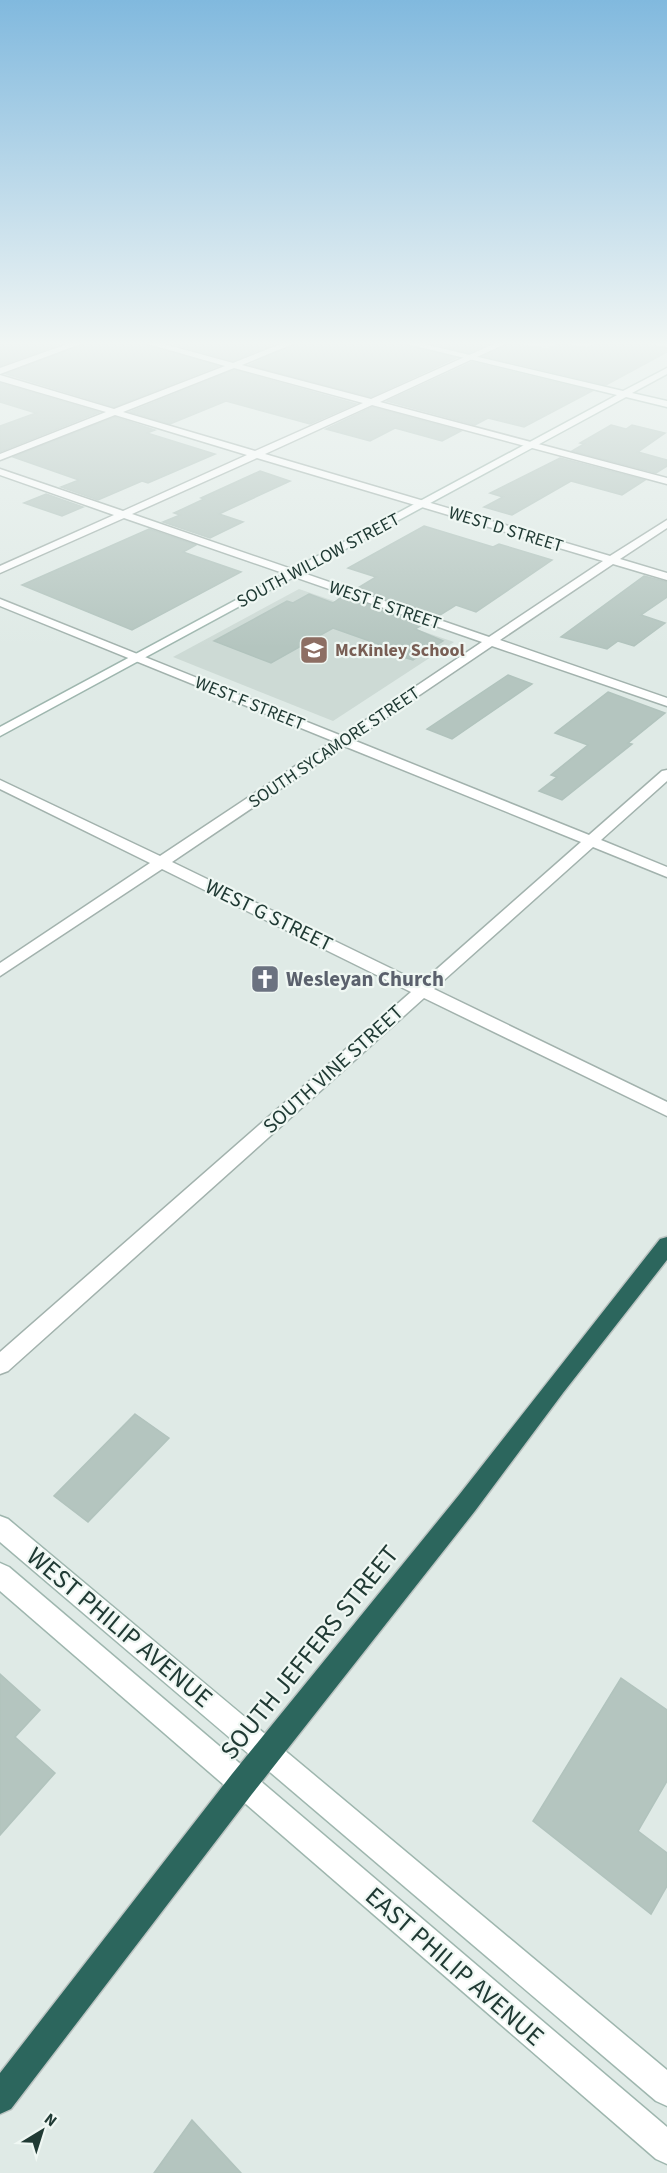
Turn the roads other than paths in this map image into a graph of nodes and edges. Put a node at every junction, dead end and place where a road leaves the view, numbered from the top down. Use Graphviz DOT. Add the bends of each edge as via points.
graph roads {
  1 [pos="32,444"];
  2 [pos="224,444"];
  3 [pos="277,444"];
  4 [pos="532,445"];
  5 [pos="256,454"];
  6 [pos="0,457"];
  7 [pos="0,472"];
  8 [pos="667,480"];
  9 [pos="423,504"];
  10 [pos="122,515"];
  11 [pos="667,523"];
  12 [pos="613,561"];
  13 [pos="0,570"];
  14 [pos="293,574"];
  15 [pos="667,577"];
  16 [pos="0,602"];
  17 [pos="492,642"];
  18 [pos="137,657"];
  19 [pos="667,702"];
  20 [pos="0,732"];
  21 [pos="343,741"];
  22 [pos="667,774"];
  23 [pos="0,784"];
  24 [pos="591,841"];
  25 [pos="161,862"];
  26 [pos="667,872"];
  27 [pos="0,971"];
  28 [pos="422,990"];
  29 [pos="667,1110"];
  30 [pos="667,1245"];
  31 [pos="0,1365"];
  32 [pos="0,1527"];
  33 [pos="0,1575"];
  34 [pos="268,1751"];
  35 [pos="242,1784"];
  36 [pos="667,2090"];
  37 [pos="0,2098"];
  38 [pos="667,2148"];
  1 -- 6 [label="street"];
  2 -- 5 [label="street, WEST D STREET"];
  3 -- 5 [label="street"];
  4 -- 8 [label="street"];
  4 -- 9 [label="street, SOUTH WILLOW STREET"];
  5 -- 9 [label="street, WEST D STREET"];
  5 -- 10 [label="street"];
  7 -- 10 [label="street, WEST E STREET"];
  9 -- 12 [label="street, WEST D STREET"];
  9 -- 14 [label="street, SOUTH WILLOW STREET"];
  10 -- 13 [label="street"];
  10 -- 14 [label="street, WEST E STREET"];
  11 -- 12 [label="street, SOUTH SYCAMORE STREET"];
  12 -- 15 [label="street, WEST D STREET"];
  12 -- 17 [label="street, SOUTH SYCAMORE STREET"];
  14 -- 17 [label="street, WEST E STREET"];
  14 -- 18 [label="street, SOUTH WILLOW STREET"];
  16 -- 18 [label="street, WEST F STREET"];
  17 -- 19 [label="street, WEST E STREET"];
  17 -- 21 [label="street, SOUTH SYCAMORE STREET"];
  18 -- 20 [label="street, SOUTH WILLOW STREET"];
  18 -- 21 [label="street, WEST F STREET"];
  21 -- 24 [label="street, WEST F STREET"];
  21 -- 25 [label="street, SOUTH SYCAMORE STREET"];
  22 -- 24 [label="street, SOUTH VINE STREET"];
  23 -- 25 [label="street, WEST G STREET"];
  24 -- 26 [label="street, WEST F STREET"];
  24 -- 28 [label="street, SOUTH VINE STREET"];
  25 -- 27 [label="street, SOUTH SYCAMORE STREET"];
  25 -- 28 [label="street, WEST G STREET"];
  28 -- 29 [label="street, WEST G STREET"];
  28 -- 31 [label="street, SOUTH VINE STREET"];
  30 -- 34 [label="highway, SOUTH JEFFERS STREET"];
  32 -- 34 [label="street, WEST PHILIP AVENUE"];
  33 -- 35 [label="street, WEST PHILIP AVENUE"];
  34 -- 35 [label="highway, SOUTH JEFFERS STREET"];
  34 -- 36 [label="street, EAST PHILIP AVENUE"];
  35 -- 37 [label="highway, SOUTH JEFFERS STREET"];
  35 -- 38 [label="street, EAST PHILIP AVENUE"];
}
